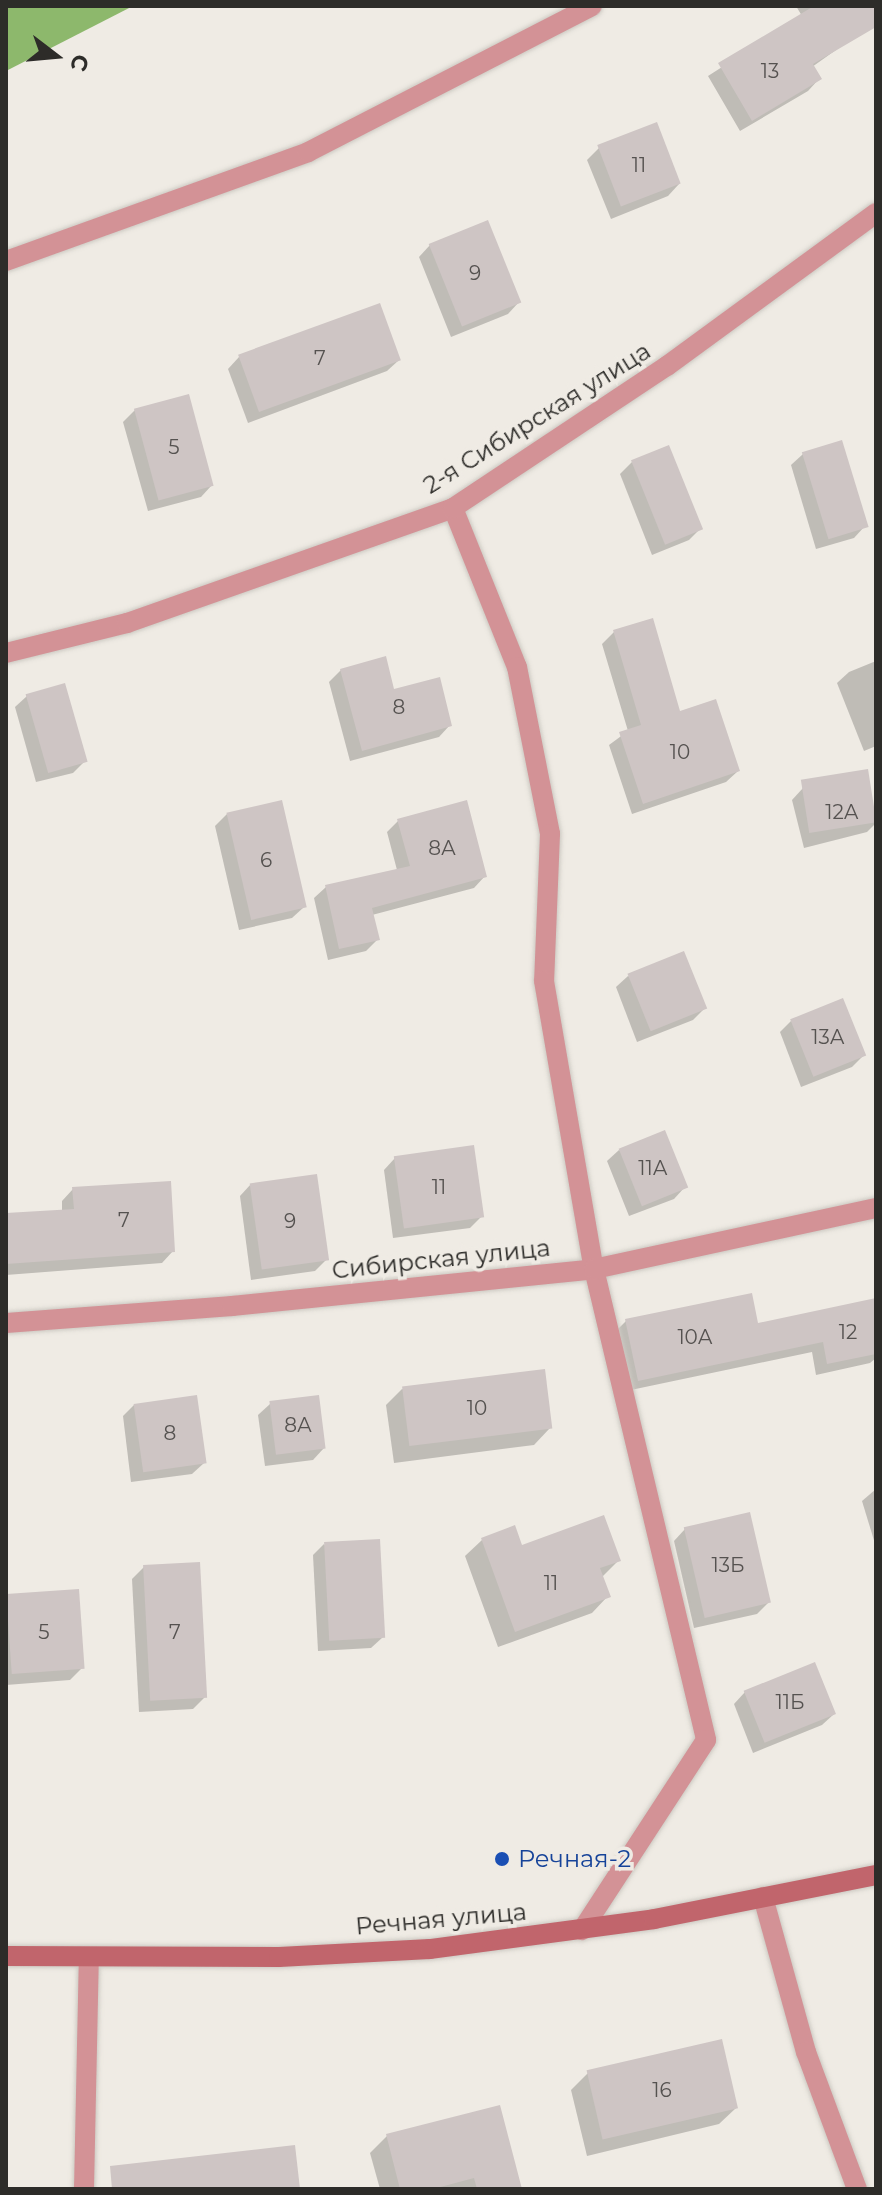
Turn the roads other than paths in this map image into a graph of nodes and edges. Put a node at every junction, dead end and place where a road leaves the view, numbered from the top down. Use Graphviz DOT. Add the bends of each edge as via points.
graph roads {
  1 [pos="592,6"];
  2 [pos="876,213"];
  3 [pos="6,261"];
  4 [pos="453,508"];
  5 [pos="6,653"];
  6 [pos="876,1208"];
  7 [pos="594,1269"];
  8 [pos="6,1323"];
  9 [pos="876,1875"];
  10 [pos="763,1897"];
  11 [pos="582,1930"];
  12 [pos="6,1956"];
  13 [pos="89,1958"];
  14 [pos="84,2189"];
  15 [pos="857,2189"];
  1 -- 3 [label="street" via="308,152"];
  2 -- 4 [label="street, 2-я Сибирская улица" via="667,366"];
  4 -- 5 [label="street, 2-я Сибирская улица" via="127,623"];
  4 -- 7 [label="street" via="517,667 550,834 544,981"];
  6 -- 7 [label="street, Сибирская улица"];
  7 -- 8 [label="street, Сибирская улица"];
  7 -- 11 [label="street" via="706,1740"];
  9 -- 10 [label="main road, Речная улица"];
  10 -- 11 [label="main road, Речная улица"];
  10 -- 15 [label="street" via="806,2052"];
  11 -- 13 [label="main road, Речная улица" via="354,1954"];
  12 -- 13 [label="main road, Речная улица"];
  13 -- 14 [label="street"];
}
